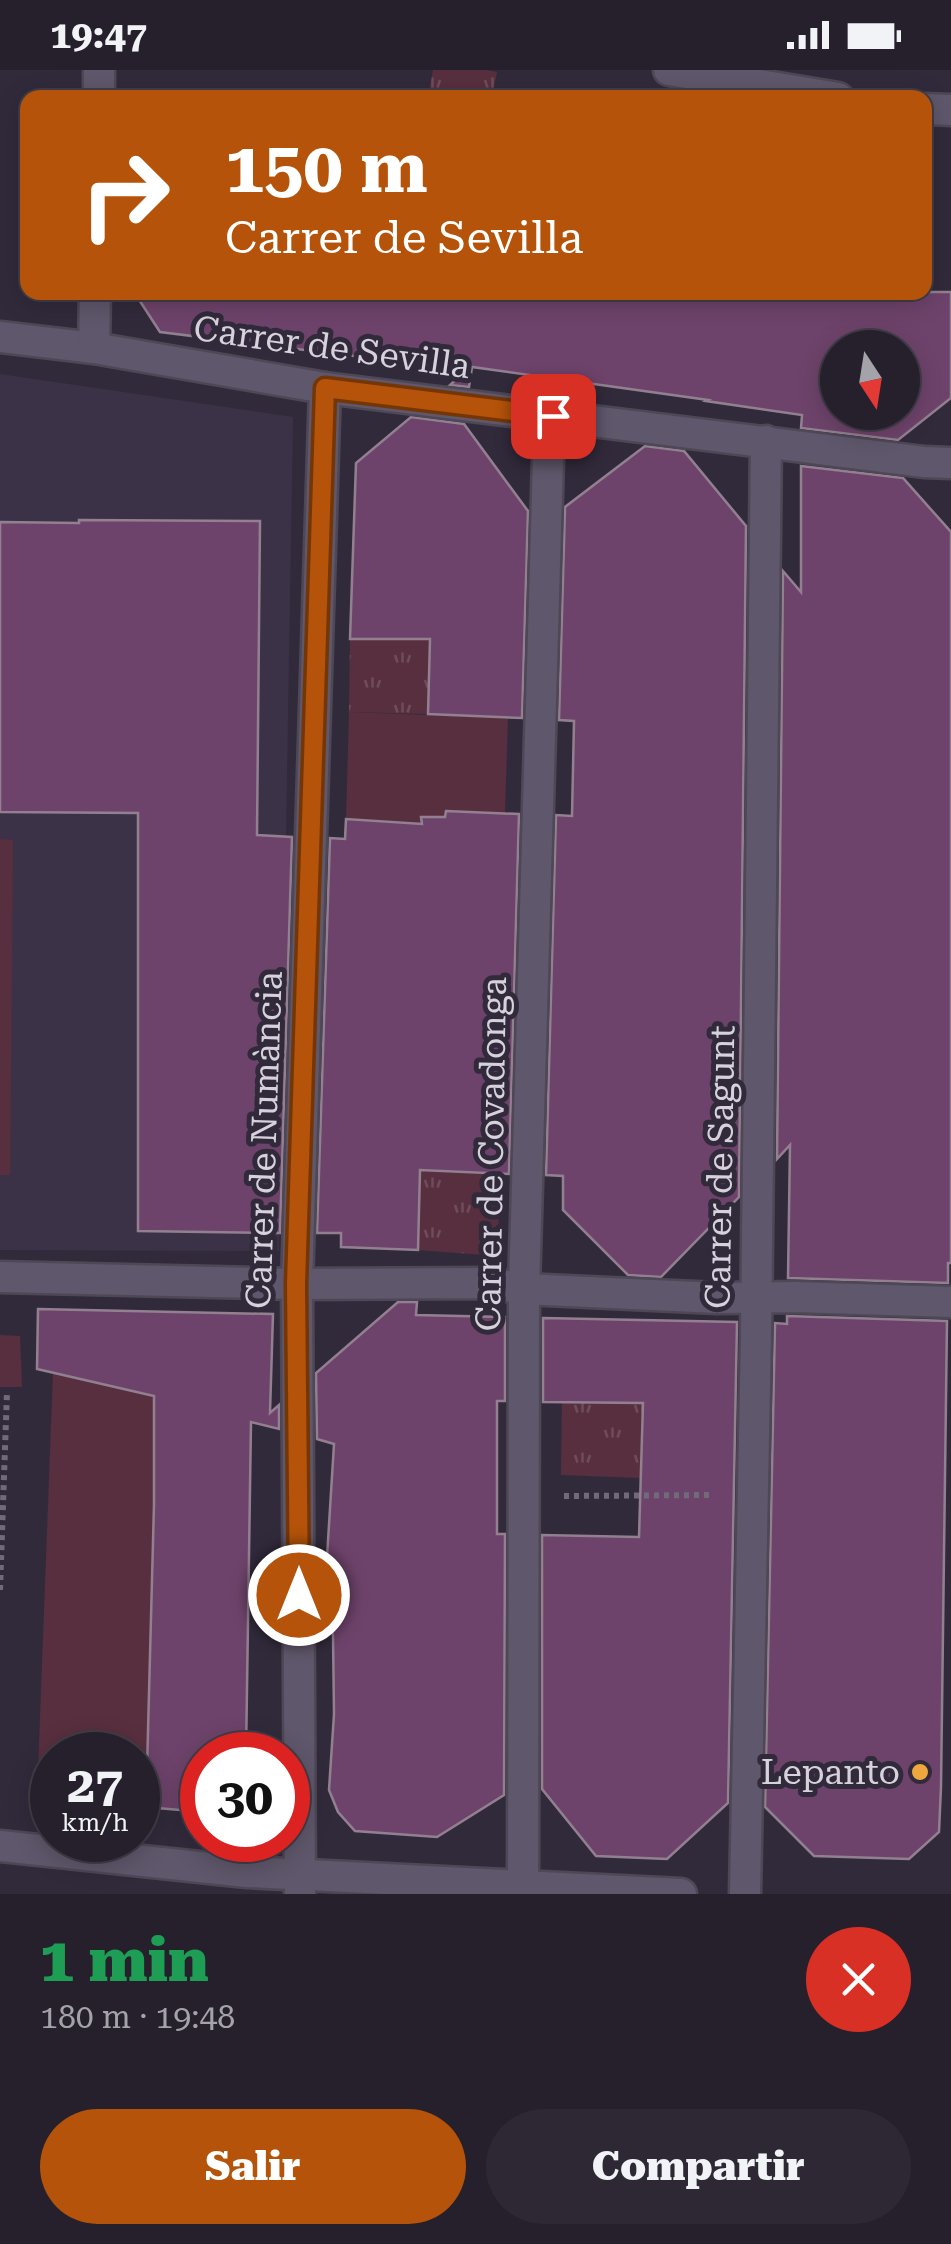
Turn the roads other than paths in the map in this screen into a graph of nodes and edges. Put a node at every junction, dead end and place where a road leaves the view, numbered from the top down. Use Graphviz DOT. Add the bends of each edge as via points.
graph roads {
  1 [pos="669,70"];
  2 [pos="790,90"];
  3 [pos="96,300"];
  4 [pos="0,337"];
  5 [pos="94,348"];
  6 [pos="325,388"];
  7 [pos="553,416"];
  8 [pos="766,442"];
  9 [pos="951,463"];
  10 [pos="0,1277"];
  11 [pos="296,1284"];
  12 [pos="524,1289"];
  13 [pos="756,1297"];
  14 [pos="951,1302"];
  15 [pos="0,1846"];
  16 [pos="300,1884"];
  17 [pos="523,1889"];
  18 [pos="681,1894"];
  19 [pos="745,1894"];
  1 -- 2 [label="street"];
  3 -- 5 [label="street"];
  4 -- 5 [label="street, Carrer de Sevilla"];
  5 -- 6 [label="street, Carrer de Sevilla"];
  6 -- 7 [label="street, Carrer de Sevilla"];
  6 -- 11 [label="street, Carrer de Numància"];
  7 -- 8 [label="street, Carrer de Sevilla"];
  7 -- 12 [label="street, Carrer de Covadonga"];
  8 -- 9 [label="street, Carrer de Sevilla"];
  8 -- 13 [label="street, Carrer de Sagunt"];
  10 -- 11 [label="street"];
  11 -- 12 [label="street" via="490,1283"];
  11 -- 16 [label="street, Carrer de Numància"];
  12 -- 13 [label="street"];
  12 -- 17 [label="street, Carrer de Covadonga"];
  13 -- 14 [label="street"];
  13 -- 19 [label="street, Carrer de Sagunt"];
  15 -- 16 [label="street" via="247,1872"];
  16 -- 17 [label="street"];
  17 -- 18 [label="street"];
}
